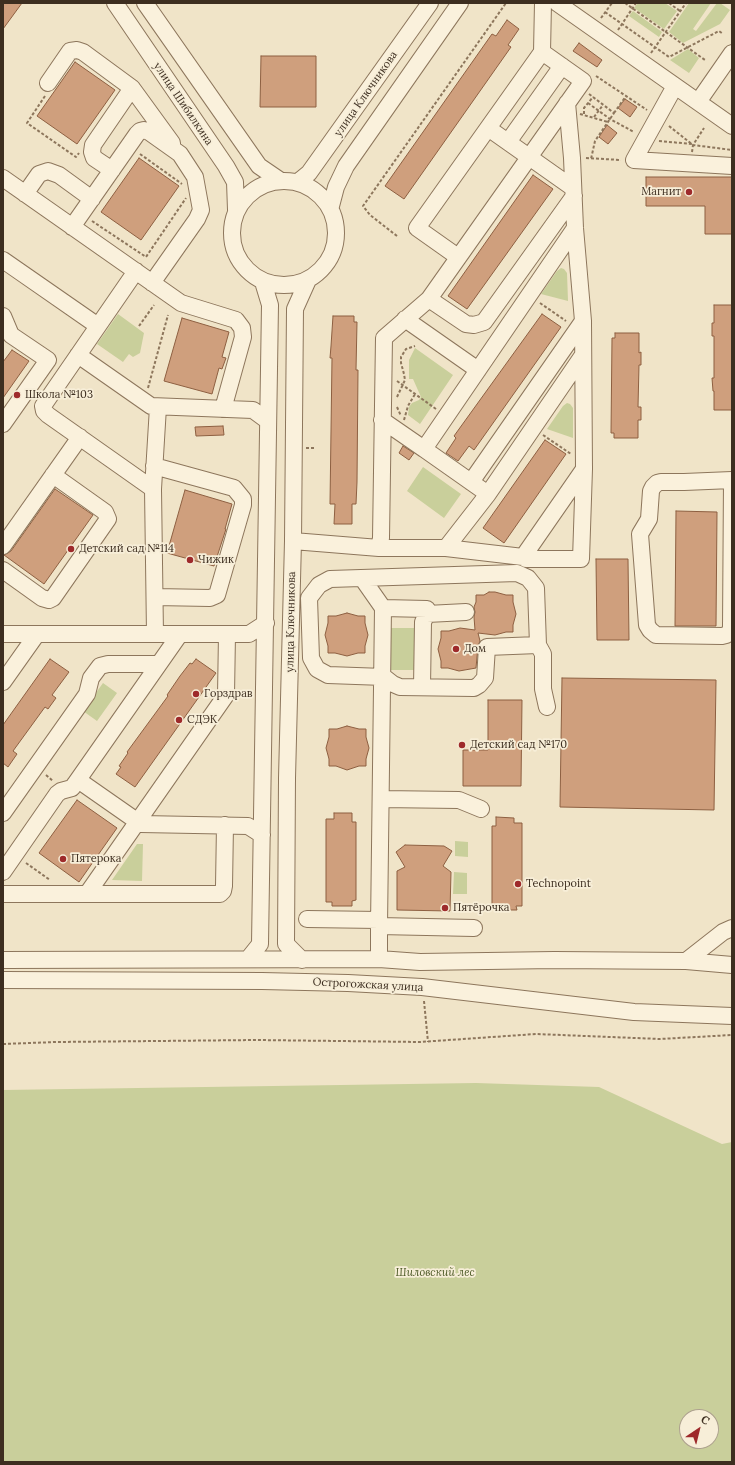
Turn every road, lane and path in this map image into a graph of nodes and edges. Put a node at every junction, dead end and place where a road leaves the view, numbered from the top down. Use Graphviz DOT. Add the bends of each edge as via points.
graph roads {
  1 [pos="115,3"];
  2 [pos="145,3"];
  3 [pos="430,3"];
  4 [pos="460,3"];
  5 [pos="506,3"];
  6 [pos="543,3"];
  7 [pos="557,3"];
  8 [pos="612,3"];
  9 [pos="625,3"];
  10 [pos="636,3"];
  11 [pos="669,3"];
  12 [pos="686,3"];
  13 [pos="574,8"];
  14 [pos="632,8"];
  15 [pos="680,11"];
  16 [pos="605,12"];
  17 [pos="598,22"];
  18 [pos="622,24"];
  19 [pos="666,32"];
  20 [pos="615,34"];
  21 [pos="724,34"];
  22 [pos="655,47"];
  23 [pos="688,47"];
  24 [pos="542,52"];
  25 [pos="732,53"];
  26 [pos="648,57"];
  27 [pos="705,60"];
  28 [pos="562,66"];
  29 [pos="595,75"];
  30 [pos="49,81"];
  31 [pos="675,86"];
  32 [pos="132,88"];
  33 [pos="584,91"];
  34 [pos="626,96"];
  35 [pos="592,97"];
  36 [pos="698,102"];
  37 [pos="588,103"];
  38 [pos="603,105"];
  39 [pos="573,109"];
  40 [pos="599,111"];
  41 [pos="614,113"];
  42 [pos="584,114"];
  43 [pos="658,117"];
  44 [pos="594,118"];
  45 [pos="610,119"];
  46 [pos="608,122"];
  47 [pos="732,126"];
  48 [pos="488,128"];
  49 [pos="704,128"];
  50 [pos="646,139"];
  51 [pos="508,142"];
  52 [pos="693,145"];
  53 [pos="732,150"];
  54 [pos="80,151"];
  55 [pos="137,152"];
  56 [pos="180,154"];
  57 [pos="529,157"];
  58 [pos="572,158"];
  59 [pos="591,159"];
  60 [pos="634,160"];
  61 [pos="732,166"];
  62 [pos="112,170"];
  63 [pos="3,178"];
  64 [pos="281,181"];
  65 [pos="298,182"];
  66 [pos="184,185"];
  67 [pos="574,192"];
  68 [pos="25,194"];
  69 [pos="187,196"];
  70 [pos="92,199"];
  71 [pos="331,206"];
  72 [pos="236,210"];
  73 [pos="90,219"];
  74 [pos="72,227"];
  75 [pos="575,228"];
  76 [pos="397,236"];
  77 [pos="458,257"];
  78 [pos="3,260"];
  79 [pos="136,272"];
  80 [pos="308,280"];
  81 [pos="263,282"];
  82 [pos="152,283"];
  83 [pos="429,299"];
  84 [pos="534,299"];
  85 [pos="154,305"];
  86 [pos="168,315"];
  87 [pos="3,316"];
  88 [pos="405,319"];
  89 [pos="577,323"];
  90 [pos="98,326"];
  91 [pos="139,326"];
  92 [pos="415,346"];
  93 [pos="78,355"];
  94 [pos="583,355"];
  95 [pos="478,370"];
  96 [pos="393,378"];
  97 [pos="403,385"];
  98 [pos="415,394"];
  99 [pos="269,399"];
  100 [pos="151,404"];
  101 [pos="222,409"];
  102 [pos="253,410"];
  103 [pos="440,412"];
  104 [pos="402,418"];
  105 [pos="382,420"];
  106 [pos="268,421"];
  107 [pos="3,424"];
  108 [pos="402,425"];
  109 [pos="540,433"];
  110 [pos="80,438"];
  111 [pos="305,448"];
  112 [pos="315,448"];
  113 [pos="424,449"];
  114 [pos="580,463"];
  115 [pos="154,466"];
  116 [pos="53,475"];
  117 [pos="732,480"];
  118 [pos="471,482"];
  119 [pos="153,488"];
  120 [pos="488,494"];
  121 [pos="293,541"];
  122 [pos="3,546"];
  123 [pos="380,548"];
  124 [pos="446,548"];
  125 [pos="524,557"];
  126 [pos="3,570"];
  127 [pos="362,578"];
  128 [pos="154,597"];
  129 [pos="383,608"];
  130 [pos="466,612"];
  131 [pos="427,614"];
  132 [pos="266,623"];
  133 [pos="3,634"];
  134 [pos="37,634"];
  135 [pos="155,634"];
  136 [pos="180,634"];
  137 [pos="227,634"];
  138 [pos="249,634"];
  139 [pos="538,645"];
  140 [pos="266,647"];
  141 [pos="159,664"];
  142 [pos="5,675"];
  143 [pos="382,677"];
  144 [pos="422,687"];
  145 [pos="547,707"];
  146 [pos="35,768"];
  147 [pos="72,785"];
  148 [pos="381,799"];
  149 [pos="481,809"];
  150 [pos="3,813"];
  151 [pos="262,814"];
  152 [pos="138,822"];
  153 [pos="225,825"];
  154 [pos="248,826"];
  155 [pos="262,835"];
  156 [pos="15,855"];
  157 [pos="3,872"];
  158 [pos="3,894"];
  159 [pos="59,894"];
  160 [pos="87,894"];
  161 [pos="307,919"];
  162 [pos="379,923"];
  163 [pos="474,928"];
  164 [pos="732,928"];
  165 [pos="248,958"];
  166 [pos="379,959"];
  167 [pos="3,960"];
  168 [pos="302,960"];
  169 [pos="686,961"];
  170 [pos="732,965"];
  171 [pos="3,980"];
  172 [pos="732,1016"];
  173 [pos="732,1035"];
  174 [pos="3,1044"];
  1 -- 72 [label="street, улица Шибилкина" via="226,166 235,182"];
  2 -- 64 [label="street" via="259,166"];
  3 -- 65 [label="street, улица Ключникова" via="309,173"];
  4 -- 71 [label="street" via="346,166 336,186"];
  5 -- 76 [label="path" via="363,206 370,215"];
  6 -- 24 [label="street"];
  7 -- 13 [label="street"];
  8 -- 16 [label="path"];
  9 -- 14 [label="path"];
  10 -- 14 [label="path"];
  11 -- 15 [label="path"];
  12 -- 15 [label="path"];
  13 -- 31 [label="street"];
  14 -- 18 [label="path"];
  14 -- 19 [label="path"];
  15 -- 19 [label="path"];
  16 -- 17 [label="path"];
  16 -- 18 [label="path"];
  18 -- 20 [label="path"];
  18 -- 22 [label="path"];
  19 -- 22 [label="path"];
  19 -- 23 [label="path"];
  21 -- 23 [label="path" via="719,31"];
  22 -- 23 [label="path" via="669,57"];
  22 -- 26 [label="path"];
  23 -- 27 [label="path"];
  24 -- 28 [label="street"];
  24 -- 48 [label="street"];
  25 -- 36 [label="street"];
  28 -- 39 [label="street" via="583,81"];
  28 -- 51 [label="street"];
  29 -- 34 [label="path"];
  30 -- 32 [label="street" via="70,50 77,50"];
  30 -- 54 [label="path" via="55,83 27,123 76,157"];
  31 -- 36 [label="street"];
  31 -- 43 [label="street"];
  32 -- 56 [label="street"];
  32 -- 62 [label="street" via="93,145 94,158"];
  33 -- 35 [label="path"];
  34 -- 41 [label="path"];
  34 -- 43 [label="path"];
  35 -- 37 [label="path"];
  35 -- 38 [label="path"];
  36 -- 47 [label="street"];
  37 -- 40 [label="path"];
  37 -- 42 [label="path" via="584,108"];
  38 -- 40 [label="path"];
  38 -- 41 [label="path"];
  39 -- 42 [label="path"];
  39 -- 57 [label="street"];
  39 -- 58 [label="street"];
  40 -- 44 [label="path"];
  40 -- 45 [label="path"];
  41 -- 45 [label="path"];
  42 -- 44 [label="path"];
  43 -- 50 [label="street"];
  43 -- 52 [label="path"];
  44 -- 46 [label="path"];
  45 -- 46 [label="path"];
  45 -- 50 [label="path"];
  46 -- 59 [label="path" via="595,141"];
  48 -- 51 [label="street"];
  48 -- 77 [label="street" via="417,228"];
  49 -- 52 [label="path"];
  50 -- 52 [label="path"];
  50 -- 60 [label="street"];
  51 -- 57 [label="street"];
  52 -- 53 [label="path"];
  55 -- 66 [label="path"];
  56 -- 62 [label="street" via="144,130 140,131"];
  56 -- 82 [label="street" via="195,177 201,210"];
  57 -- 67 [label="street"];
  57 -- 77 [label="street"];
  58 -- 59 [label="path"];
  58 -- 67 [label="street"];
  59 -- 60 [label="path"];
  60 -- 61 [label="street"];
  62 -- 70 [label="street"];
  63 -- 68 [label="street"];
  64 -- 65 [label="street"];
  64 -- 72 [label="street" via="256,188"];
  65 -- 71 [label="street"];
  67 -- 75 [label="street"];
  67 -- 83 [label="street" via="484,322 466,324"];
  68 -- 70 [label="street" via="39,174 48,171 59,175"];
  68 -- 74 [label="street"];
  69 -- 73 [label="path" via="146,257"];
  70 -- 74 [label="street"];
  71 -- 80 [label="street" via="337,232 336,247 322,272"];
  72 -- 81 [label="street" via="232,229 233,244 238,258"];
  74 -- 79 [label="street"];
  75 -- 89 [label="street"];
  75 -- 95 [label="street"];
  77 -- 83 [label="street"];
  78 -- 90 [label="street"];
  79 -- 82 [label="street"];
  79 -- 90 [label="street"];
  80 -- 81 [label="street" via="282,286"];
  80 -- 121 [label="street, улица Ключникова" via="295,309"];
  81 -- 99 [label="street" via="270,305"];
  82 -- 101 [label="street" via="181,303 232,317 242,328 243,337"];
  83 -- 88 [label="street"];
  84 -- 89 [label="path"];
  85 -- 91 [label="path"];
  86 -- 100 [label="path"];
  87 -- 107 [label="street" via="11,335 48,360"];
  88 -- 95 [label="street"];
  88 -- 105 [label="street" via="384,338"];
  89 -- 94 [label="street"];
  89 -- 118 [label="street"];
  90 -- 93 [label="street"];
  92 -- 97 [label="path" via="406,349 401,357 405,377"];
  93 -- 100 [label="street"];
  93 -- 110 [label="street" via="43,406 48,415"];
  94 -- 114 [label="street"];
  94 -- 120 [label="street"];
  95 -- 113 [label="street"];
  96 -- 97 [label="path"];
  97 -- 98 [label="path"];
  97 -- 104 [label="path" via="397,402"];
  98 -- 103 [label="path"];
  98 -- 108 [label="path"];
  99 -- 102 [label="street"];
  99 -- 106 [label="street"];
  100 -- 101 [label="street"];
  100 -- 115 [label="street"];
  101 -- 102 [label="street"];
  102 -- 106 [label="street"];
  105 -- 113 [label="street"];
  105 -- 123 [label="street"];
  106 -- 132 [label="street"];
  109 -- 114 [label="path"];
  110 -- 116 [label="street"];
  110 -- 119 [label="street"];
  111 -- 112 [label="path"];
  113 -- 118 [label="street"];
  114 -- 125 [label="street"];
  114 -- 125 [label="street" via="581,559"];
  115 -- 119 [label="street"];
  115 -- 128 [label="street" via="234,488 243,499 217,595 210,598"];
  116 -- 122 [label="street"];
  116 -- 126 [label="street" via="105,512 108,519 53,598 49,600 42,598"];
  117 -- 117 [label="street" via="661,482 653,486 649,519 640,534 647,625 656,635 722,636 730,632"];
  118 -- 120 [label="street"];
  119 -- 128 [label="street"];
  120 -- 124 [label="street"];
  121 -- 123 [label="street"];
  121 -- 168 [label="street, улица Ключникова" via="286,944"];
  123 -- 124 [label="street"];
  124 -- 125 [label="street"];
  127 -- 129 [label="street"];
  127 -- 139 [label="street" via="517,573 528,578 536,588"];
  127 -- 143 [label="street" via="330,579 319,585 309,598 311,658 317,669 328,675"];
  128 -- 135 [label="street"];
  129 -- 131 [label="street" via="427,609"];
  129 -- 143 [label="street"];
  130 -- 131 [label="street"];
  131 -- 144 [label="street" via="423,622"];
  132 -- 138 [label="street"];
  132 -- 140 [label="street"];
  133 -- 134 [label="street"];
  134 -- 135 [label="street"];
  134 -- 142 [label="street"];
  135 -- 136 [label="street"];
  136 -- 137 [label="street"];
  136 -- 141 [label="street"];
  137 -- 138 [label="street"];
  137 -- 152 [label="street" via="226,695"];
  138 -- 140 [label="street"];
  139 -- 144 [label="street" via="487,646 485,678 474,688"];
  139 -- 145 [label="street" via="543,654 543,689"];
  140 -- 151 [label="street"];
  141 -- 146 [label="street" via="100,666 91,678 87,694"];
  141 -- 147 [label="street"];
  143 -- 144 [label="street" via="400,687"];
  143 -- 148 [label="street"];
  146 -- 147 [label="path"];
  146 -- 150 [label="street"];
  147 -- 152 [label="street"];
  147 -- 156 [label="street" via="57,794"];
  148 -- 149 [label="street" via="459,800"];
  148 -- 162 [label="street"];
  151 -- 154 [label="street"];
  151 -- 155 [label="street"];
  152 -- 153 [label="street"];
  152 -- 160 [label="street"];
  153 -- 154 [label="street"];
  153 -- 160 [label="street" via="224,886 220,894"];
  154 -- 155 [label="street"];
  155 -- 165 [label="street" via="260,944"];
  156 -- 157 [label="street"];
  156 -- 159 [label="path" via="58,885"];
  158 -- 159 [label="street"];
  159 -- 160 [label="street"];
  161 -- 162 [label="street"];
  162 -- 163 [label="street"];
  162 -- 166 [label="street"];
  164 -- 169 [label="street" via="722,932"];
  165 -- 167 [label="street"];
  165 -- 168 [label="street"];
  166 -- 168 [label="street"];
  166 -- 169 [label="street" via="420,962"];
  169 -- 170 [label="street"];
  171 -- 172 [label="street, Острогожская улица" via="363,984 422,987 634,1012"];
  173 -- 174 [label="path" via="660,1039 536,1034 420,1042 257,1040"];
}
